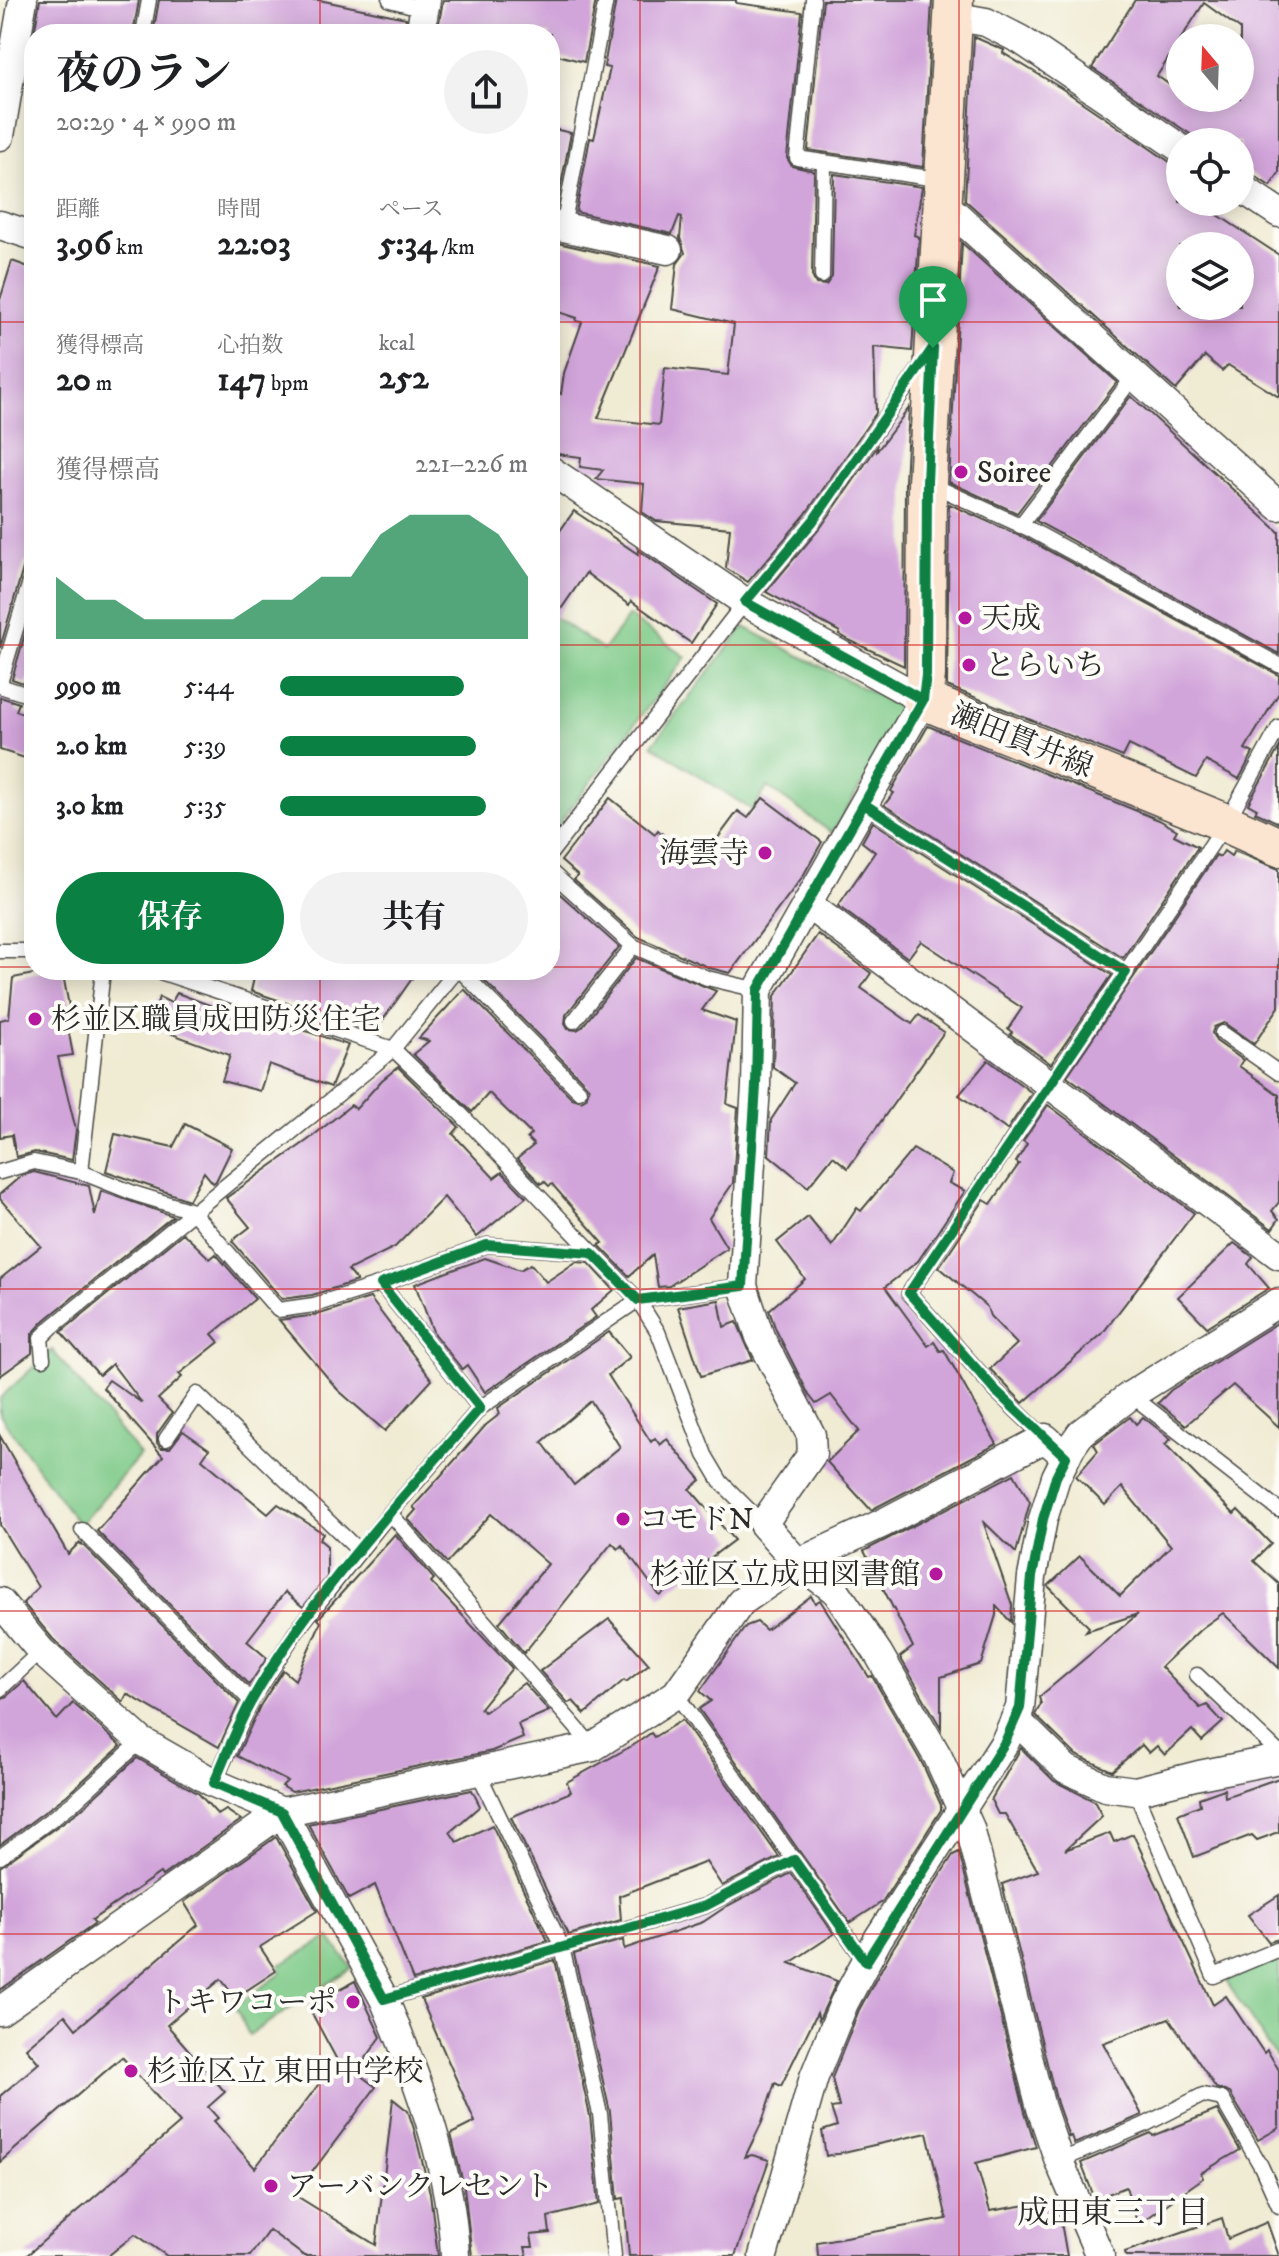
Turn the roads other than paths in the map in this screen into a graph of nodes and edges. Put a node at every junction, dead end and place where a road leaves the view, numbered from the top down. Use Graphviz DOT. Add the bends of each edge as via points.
graph roads {
  1 [pos="23,0"];
  2 [pos="149,0"];
  3 [pos="390,0"];
  4 [pos="606,0"];
  5 [pos="813,0"];
  6 [pos="953,8"];
  7 [pos="423,14"];
  8 [pos="145,24"];
  9 [pos="0,136"];
  10 [pos="1166,138"];
  11 [pos="824,162"];
  12 [pos="943,192"];
  13 [pos="1254,195"];
  14 [pos="1277,208"];
  15 [pos="560,212"];
  16 [pos="0,225"];
  17 [pos="560,227"];
  18 [pos="24,233"];
  19 [pos="668,250"];
  20 [pos="822,276"];
  21 [pos="933,348"];
  22 [pos="1134,376"];
  23 [pos="560,477"];
  24 [pos="927,482"];
  25 [pos="1279,506"];
  26 [pos="1020,526"];
  27 [pos="24,602"];
  28 [pos="745,602"];
  29 [pos="1279,665"];
  30 [pos="0,684"];
  31 [pos="24,693"];
  32 [pos="923,700"];
  33 [pos="1279,727"];
  34 [pos="864,804"];
  35 [pos="1226,823"];
  36 [pos="560,841"];
  37 [pos="1279,847"];
  38 [pos="560,880"];
  39 [pos="807,904"];
  40 [pos="633,946"];
  41 [pos="0,951"];
  42 [pos="24,951"];
  43 [pos="1126,972"];
  44 [pos="102,980"];
  45 [pos="184,980"];
  46 [pos="450,980"];
  47 [pos="468,980"];
  48 [pos="758,990"];
  49 [pos="574,1021"];
  50 [pos="1222,1033"];
  51 [pos="393,1049"];
  52 [pos="1279,1073"];
  53 [pos="1050,1084"];
  54 [pos="579,1091"];
  55 [pos="0,1172"];
  56 [pos="81,1172"];
  57 [pos="192,1211"];
  58 [pos="592,1253"];
  59 [pos="1279,1255"];
  60 [pos="381,1284"];
  61 [pos="743,1286"];
  62 [pos="638,1300"];
  63 [pos="1279,1302"];
  64 [pos="43,1359"];
  65 [pos="1131,1395"];
  66 [pos="480,1408"];
  67 [pos="1045,1438"];
  68 [pos="166,1439"];
  69 [pos="1066,1457"];
  70 [pos="1279,1510"];
  71 [pos="390,1513"];
  72 [pos="763,1524"];
  73 [pos="82,1530"];
  74 [pos="359,1551"];
  75 [pos="798,1563"];
  76 [pos="0,1602"];
  77 [pos="41,1651"];
  78 [pos="1197,1675"];
  79 [pos="0,1689"];
  80 [pos="676,1694"];
  81 [pos="251,1701"];
  82 [pos="1015,1719"];
  83 [pos="141,1741"];
  84 [pos="593,1747"];
  85 [pos="1279,1756"];
  86 [pos="478,1772"];
  87 [pos="214,1783"];
  88 [pos="1135,1791"];
  89 [pos="962,1810"];
  90 [pos="282,1812"];
  91 [pos="0,1857"];
  92 [pos="794,1860"];
  93 [pos="562,1947"];
  94 [pos="1279,1949"];
  95 [pos="866,1962"];
  96 [pos="384,1999"];
  97 [pos="0,2011"];
  98 [pos="1059,2161"];
  99 [pos="1279,2206"];
  100 [pos="455,2256"];
  101 [pos="614,2256"];
  102 [pos="763,2256"];
  103 [pos="1100,2256"];
  1 -- 9 [label="street"];
  2 -- 8 [label="lane"];
  3 -- 7 [label="lane"];
  4 -- 15 [label="lane"];
  5 -- 11 [label="lane" via="797,158"];
  6 -- 10 [label="street" via="1021,40"];
  6 -- 12 [label="main road, 瀬田貫井線"];
  11 -- 12 [label="lane"];
  11 -- 20 [label="lane"];
  12 -- 21 [label="main road, 瀬田貫井線"];
  12 -- 22 [label="street"];
  13 -- 14 [label="street"];
  16 -- 18 [label="street"];
  17 -- 19 [label="street"];
  21 -- 24 [label="main road, 瀬田貫井線"];
  21 -- 28 [label="lane" via="813,521"];
  22 -- 25 [label="street"];
  22 -- 26 [label="lane"];
  23 -- 28 [label="street"];
  24 -- 26 [label="lane"];
  24 -- 32 [label="main road, 瀬田貫井線"];
  26 -- 29 [label="lane"];
  27 -- 30 [label="lane"];
  28 -- 32 [label="street"];
  28 -- 36 [label="lane"];
  30 -- 31 [label="lane"];
  32 -- 34 [label="street"];
  32 -- 35 [label="main road, 瀬田貫井線"];
  33 -- 35 [label="lane"];
  34 -- 39 [label="street"];
  34 -- 43 [label="lane"];
  35 -- 37 [label="main road, 瀬田貫井線"];
  35 -- 43 [label="lane"];
  38 -- 40 [label="lane"];
  39 -- 48 [label="street"];
  39 -- 53 [label="street"];
  40 -- 48 [label="lane" via="707,978"];
  40 -- 49 [label="lane"];
  41 -- 42 [label="lane"];
  43 -- 53 [label="lane"];
  44 -- 56 [label="lane"];
  45 -- 51 [label="lane"];
  46 -- 51 [label="lane"];
  47 -- 54 [label="lane"];
  48 -- 61 [label="street"];
  50 -- 52 [label="lane"];
  51 -- 57 [label="lane"];
  51 -- 58 [label="lane"];
  53 -- 59 [label="street"];
  53 -- 67 [label="lane" via="909,1293"];
  55 -- 56 [label="lane" via="34,1162"];
  56 -- 57 [label="lane"];
  57 -- 60 [label="lane" via="278,1310"];
  57 -- 64 [label="lane" via="52,1327 41,1338"];
  58 -- 60 [label="lane" via="487,1245"];
  58 -- 62 [label="lane"];
  60 -- 66 [label="lane"];
  61 -- 62 [label="lane"];
  61 -- 72 [label="street" via="760,1337 811,1435 812,1454"];
  62 -- 66 [label="lane"];
  62 -- 72 [label="lane" via="658,1332 705,1455 721,1482"];
  63 -- 65 [label="street"];
  65 -- 69 [label="street" via="1081,1433"];
  65 -- 70 [label="lane"];
  66 -- 71 [label="lane"];
  67 -- 69 [label="street"];
  67 -- 75 [label="street"];
  68 -- 74 [label="lane" via="197,1394"];
  69 -- 82 [label="street" via="1038,1548"];
  71 -- 74 [label="lane"];
  71 -- 84 [label="lane"];
  72 -- 75 [label="street"];
  73 -- 81 [label="lane"];
  74 -- 81 [label="lane" via="297,1630"];
  75 -- 80 [label="street" via="741,1602"];
  75 -- 89 [label="street" via="836,1591 878,1653"];
  76 -- 77 [label="street"];
  77 -- 79 [label="lane"];
  77 -- 83 [label="street"];
  78 -- 85 [label="lane"];
  80 -- 84 [label="street"];
  80 -- 92 [label="lane"];
  81 -- 87 [label="lane"];
  82 -- 88 [label="street" via="1066,1769 1105,1787"];
  82 -- 89 [label="street"];
  83 -- 87 [label="street"];
  83 -- 91 [label="lane" via="73,1803"];
  84 -- 86 [label="street"];
  85 -- 88 [label="street"];
  86 -- 90 [label="street"];
  86 -- 93 [label="lane"];
  87 -- 90 [label="street"];
  88 -- 94 [label="lane" via="1214,1976"];
  89 -- 95 [label="street"];
  89 -- 98 [label="street"];
  90 -- 96 [label="street"];
  90 -- 97 [label="street"];
  92 -- 93 [label="lane" via="705,1906"];
  92 -- 95 [label="lane"];
  93 -- 96 [label="lane"];
  93 -- 101 [label="lane" via="600,2114"];
  95 -- 102 [label="street" via="814,2077"];
  96 -- 100 [label="street" via="422,2099 445,2181"];
  98 -- 99 [label="lane" via="1203,2095 1222,2099"];
  98 -- 103 [label="street"];
}
